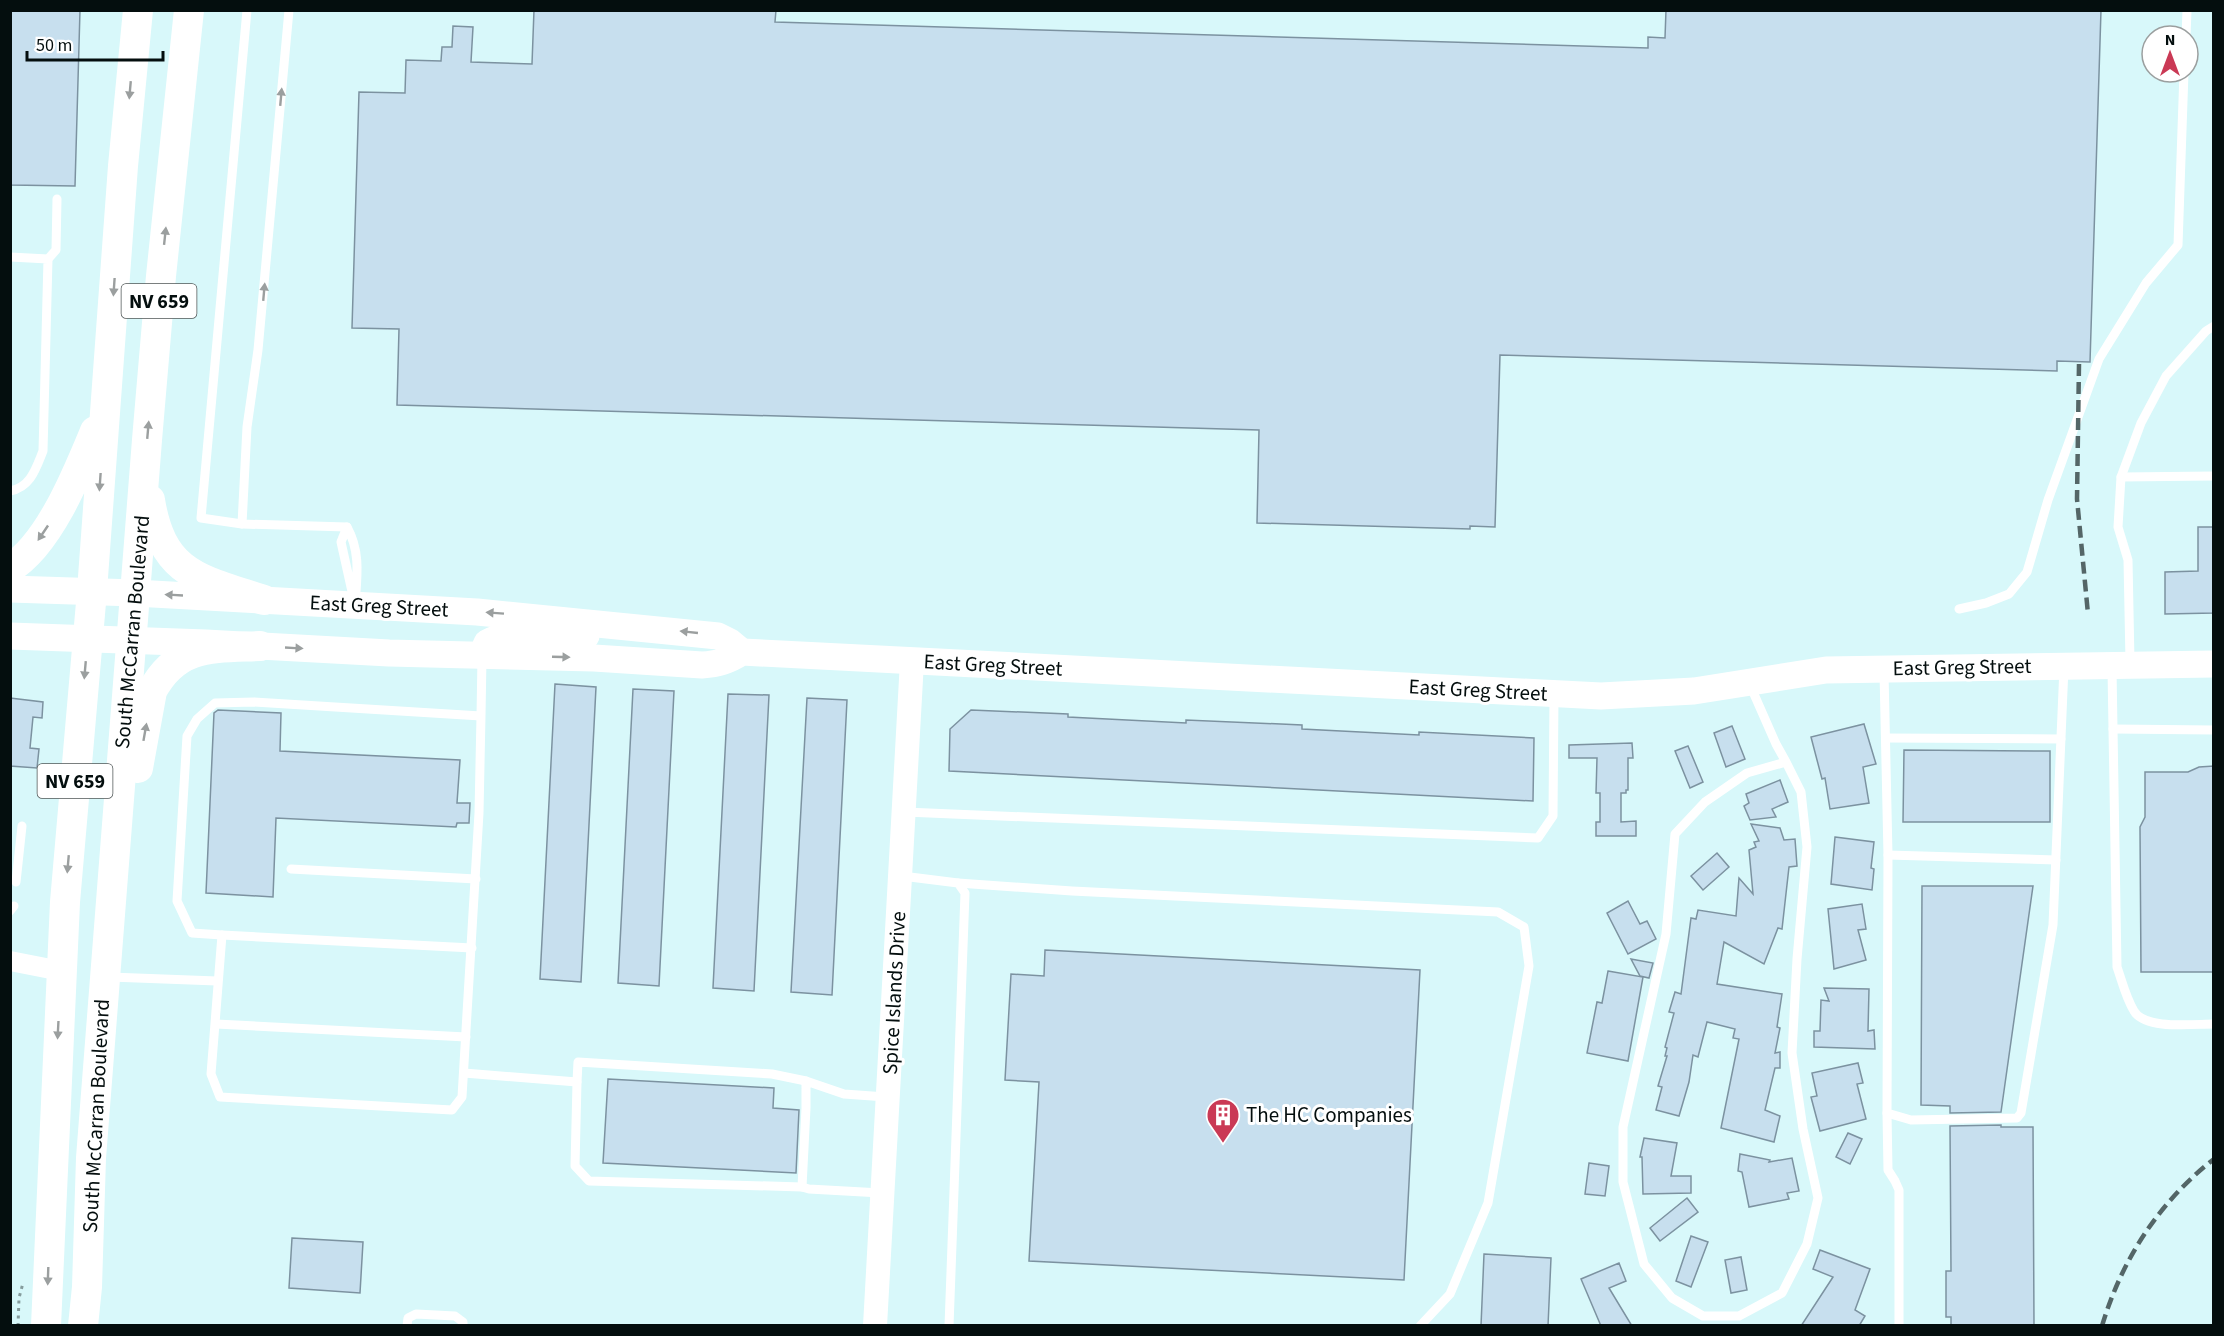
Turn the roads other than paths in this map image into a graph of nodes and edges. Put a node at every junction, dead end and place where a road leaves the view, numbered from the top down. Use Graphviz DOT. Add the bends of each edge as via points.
graph roads {
  1 [pos="138,10"];
  2 [pos="189,10"];
  3 [pos="247,10"];
  4 [pos="289,10"];
  5 [pos="2184,84"];
  6 [pos="57,199"];
  7 [pos="10,257"];
  8 [pos="48,259"];
  9 [pos="2214,326"];
  10 [pos="106,406"];
  11 [pos="145,466"];
  12 [pos="2214,476"];
  13 [pos="2121,477"];
  14 [pos="10,491"];
  15 [pos="242,524"];
  16 [pos="347,527"];
  17 [pos="10,568"];
  18 [pos="10,589"];
  19 [pos="92,591"];
  20 [pos="135,593"];
  21 [pos="264,600"];
  22 [pos="356,605"];
  23 [pos="1959,609"];
  24 [pos="633,627"];
  25 [pos="10,636"];
  26 [pos="88,639"];
  27 [pos="131,641"];
  28 [pos="260,646"];
  29 [pos="741,652"];
  30 [pos="482,654"];
  31 [pos="912,661"];
  32 [pos="2121,664"];
  33 [pos="2214,664"];
  34 [pos="2064,665"];
  35 [pos="1884,668"];
  36 [pos="1749,683"];
  37 [pos="1554,694"];
  38 [pos="481,716"];
  39 [pos="2113,729"];
  40 [pos="2214,730"];
  41 [pos="1886,738"];
  42 [pos="2061,739"];
  43 [pos="1786,762"];
  44 [pos="905,812"];
  45 [pos="22,826"];
  46 [pos="1888,855"];
  47 [pos="2056,860"];
  48 [pos="291,868"];
  49 [pos="901,876"];
  50 [pos="476,879"];
  51 [pos="16,882"];
  52 [pos="958,883"];
  53 [pos="108,934"];
  54 [pos="222,935"];
  55 [pos="472,948"];
  56 [pos="10,961"];
  57 [pos="61,971"];
  58 [pos="104,976"];
  59 [pos="217,981"];
  60 [pos="216,1024"];
  61 [pos="2214,1024"];
  62 [pos="466,1037"];
  63 [pos="464,1073"];
  64 [pos="806,1081"];
  65 [pos="577,1082"];
  66 [pos="889,1097"];
  67 [pos="1887,1113"];
  68 [pos="802,1187"];
  69 [pos="883,1193"];
  70 [pos="46,1326"];
  71 [pos="84,1326"];
  72 [pos="407,1326"];
  73 [pos="463,1326"];
  74 [pos="875,1326"];
  75 [pos="949,1326"];
  76 [pos="1420,1326"];
  77 [pos="1899,1326"];
  1 -- 10 [label="main road, South McCarran Boulevard / NV 659, one-way"];
  11 -- 2 [label="main road, South McCarran Boulevard / NV 659, one-way"];
  3 -- 15 [label="lane" via="201,518"];
  15 -- 4 [label="lane, one-way"];
  5 -- 23 [label="lane" via="2178,245 2146,283 2099,359 2027,572 2009,594"];
  6 -- 8 [label="lane" via="56,250"];
  7 -- 8 [label="lane"];
  8 -- 14 [label="lane" via="43,451 33,477"];
  9 -- 13 [label="lane" via="2166,376 2141,423"];
  10 -- 17 [label="main road, one-way" via="68,492 47,528 24,560"];
  10 -- 19 [label="main road, South McCarran Boulevard / NV 659, one-way"];
  11 -- 20 [label="main road, South McCarran Boulevard / NV 659"];
  11 -- 21 [label="main road" via="153,521 167,552 189,572 209,582"];
  12 -- 13 [label="lane"];
  13 -- 32 [label="lane" via="2118,527 2128,560"];
  15 -- 16 [label="lane"];
  16 -- 22 [label="lane" via="358,559"];
  16 -- 22 [label="lane" via="341,542"];
  18 -- 19 [label="main road, East Greg Street"];
  19 -- 20 [label="main road, East Greg Street"];
  19 -- 26 [label="main road, South McCarran Boulevard / NV 659"];
  21 -- 20 [label="main road, East Greg Street, one-way"];
  20 -- 27 [label="main road, South McCarran Boulevard / NV 659"];
  21 -- 22 [label="main road, East Greg Street"];
  24 -- 22 [label="main road, East Greg Street, one-way" via="510,614"];
  29 -- 24 [label="main road, East Greg Street, one-way" via="718,636"];
  24 -- 30 [label="main road" via="577,638 502,637 487,643"];
  25 -- 26 [label="main road, East Greg Street"];
  26 -- 27 [label="main road, East Greg Street"];
  26 -- 57 [label="main road, South McCarran Boulevard / NV 659, one-way"];
  27 -- 28 [label="main road, East Greg Street"];
  27 -- 53 [label="main road, South McCarran Boulevard / NV 659"];
  28 -- 30 [label="main road, East Greg Street, one-way"];
  53 -- 28 [label="main road, one-way" via="152,692 171,665 183,656 198,651"];
  30 -- 29 [label="main road, East Greg Street, one-way" via="702,665 717,664"];
  29 -- 31 [label="main road, East Greg Street"];
  30 -- 38 [label="lane"];
  31 -- 37 [label="main road, East Greg Street"];
  31 -- 44 [label="street, Spice Islands Drive"];
  32 -- 33 [label="main road, East Greg Street"];
  32 -- 34 [label="main road, East Greg Street"];
  32 -- 39 [label="lane"];
  34 -- 35 [label="main road, East Greg Street"];
  34 -- 42 [label="lane"];
  35 -- 36 [label="main road, East Greg Street" via="1807,672"];
  35 -- 41 [label="lane"];
  36 -- 37 [label="main road, East Greg Street" via="1662,694"];
  36 -- 43 [label="lane"];
  37 -- 44 [label="lane" via="1553,816 1538,838"];
  38 -- 50 [label="lane"];
  38 -- 54 [label="lane" via="215,703 197,719 187,736 177,900 192,933"];
  39 -- 40 [label="lane"];
  39 -- 61 [label="lane" via="2117,968 2134,1012 2141,1020"];
  41 -- 42 [label="lane"];
  41 -- 46 [label="lane"];
  42 -- 47 [label="lane"];
  43 -- 43 [label="lane" via="1801,792 1807,847 1792,1053 1818,1198 1807,1244 1782,1293 1739,1316 1703,1316 1672,1298 1644,1264 1623,1182 1623,1127 1666,934 1675,834 1705,802 1747,773"];
  44 -- 49 [label="street, Spice Islands Drive"];
  45 -- 51 [label="lane"];
  46 -- 47 [label="lane"];
  46 -- 67 [label="lane"];
  47 -- 67 [label="lane" via="2053,926 2021,1113 2017,1118 1911,1120"];
  48 -- 50 [label="lane"];
  49 -- 52 [label="lane"];
  49 -- 66 [label="street, Spice Islands Drive"];
  50 -- 55 [label="lane"];
  52 -- 75 [label="lane" via="965,893"];
  52 -- 76 [label="lane" via="1498,912 1524,927 1529,966 1488,1203 1450,1294"];
  53 -- 58 [label="main road, South McCarran Boulevard / NV 659"];
  54 -- 55 [label="lane"];
  54 -- 59 [label="lane"];
  55 -- 62 [label="lane"];
  56 -- 57 [label="street"];
  57 -- 70 [label="main road, South McCarran Boulevard / NV 659, one-way"];
  58 -- 59 [label="lane"];
  58 -- 71 [label="main road, South McCarran Boulevard / NV 659"];
  59 -- 60 [label="lane"];
  60 -- 62 [label="lane"];
  60 -- 63 [label="lane" via="212,1074 220,1096 452,1110 462,1096"];
  62 -- 63 [label="lane"];
  63 -- 65 [label="lane"];
  64 -- 65 [label="lane" via="772,1074 578,1062"];
  64 -- 66 [label="lane" via="844,1094"];
  64 -- 68 [label="lane"];
  65 -- 68 [label="lane" via="575,1166 589,1181"];
  66 -- 69 [label="street, Spice Islands Drive"];
  67 -- 77 [label="lane" via="1887,1170 1899,1190"];
  68 -- 69 [label="lane"];
  69 -- 74 [label="street, Spice Islands Drive"];
  72 -- 73 [label="lane" via="408,1318 416,1314 455,1316"];
}
